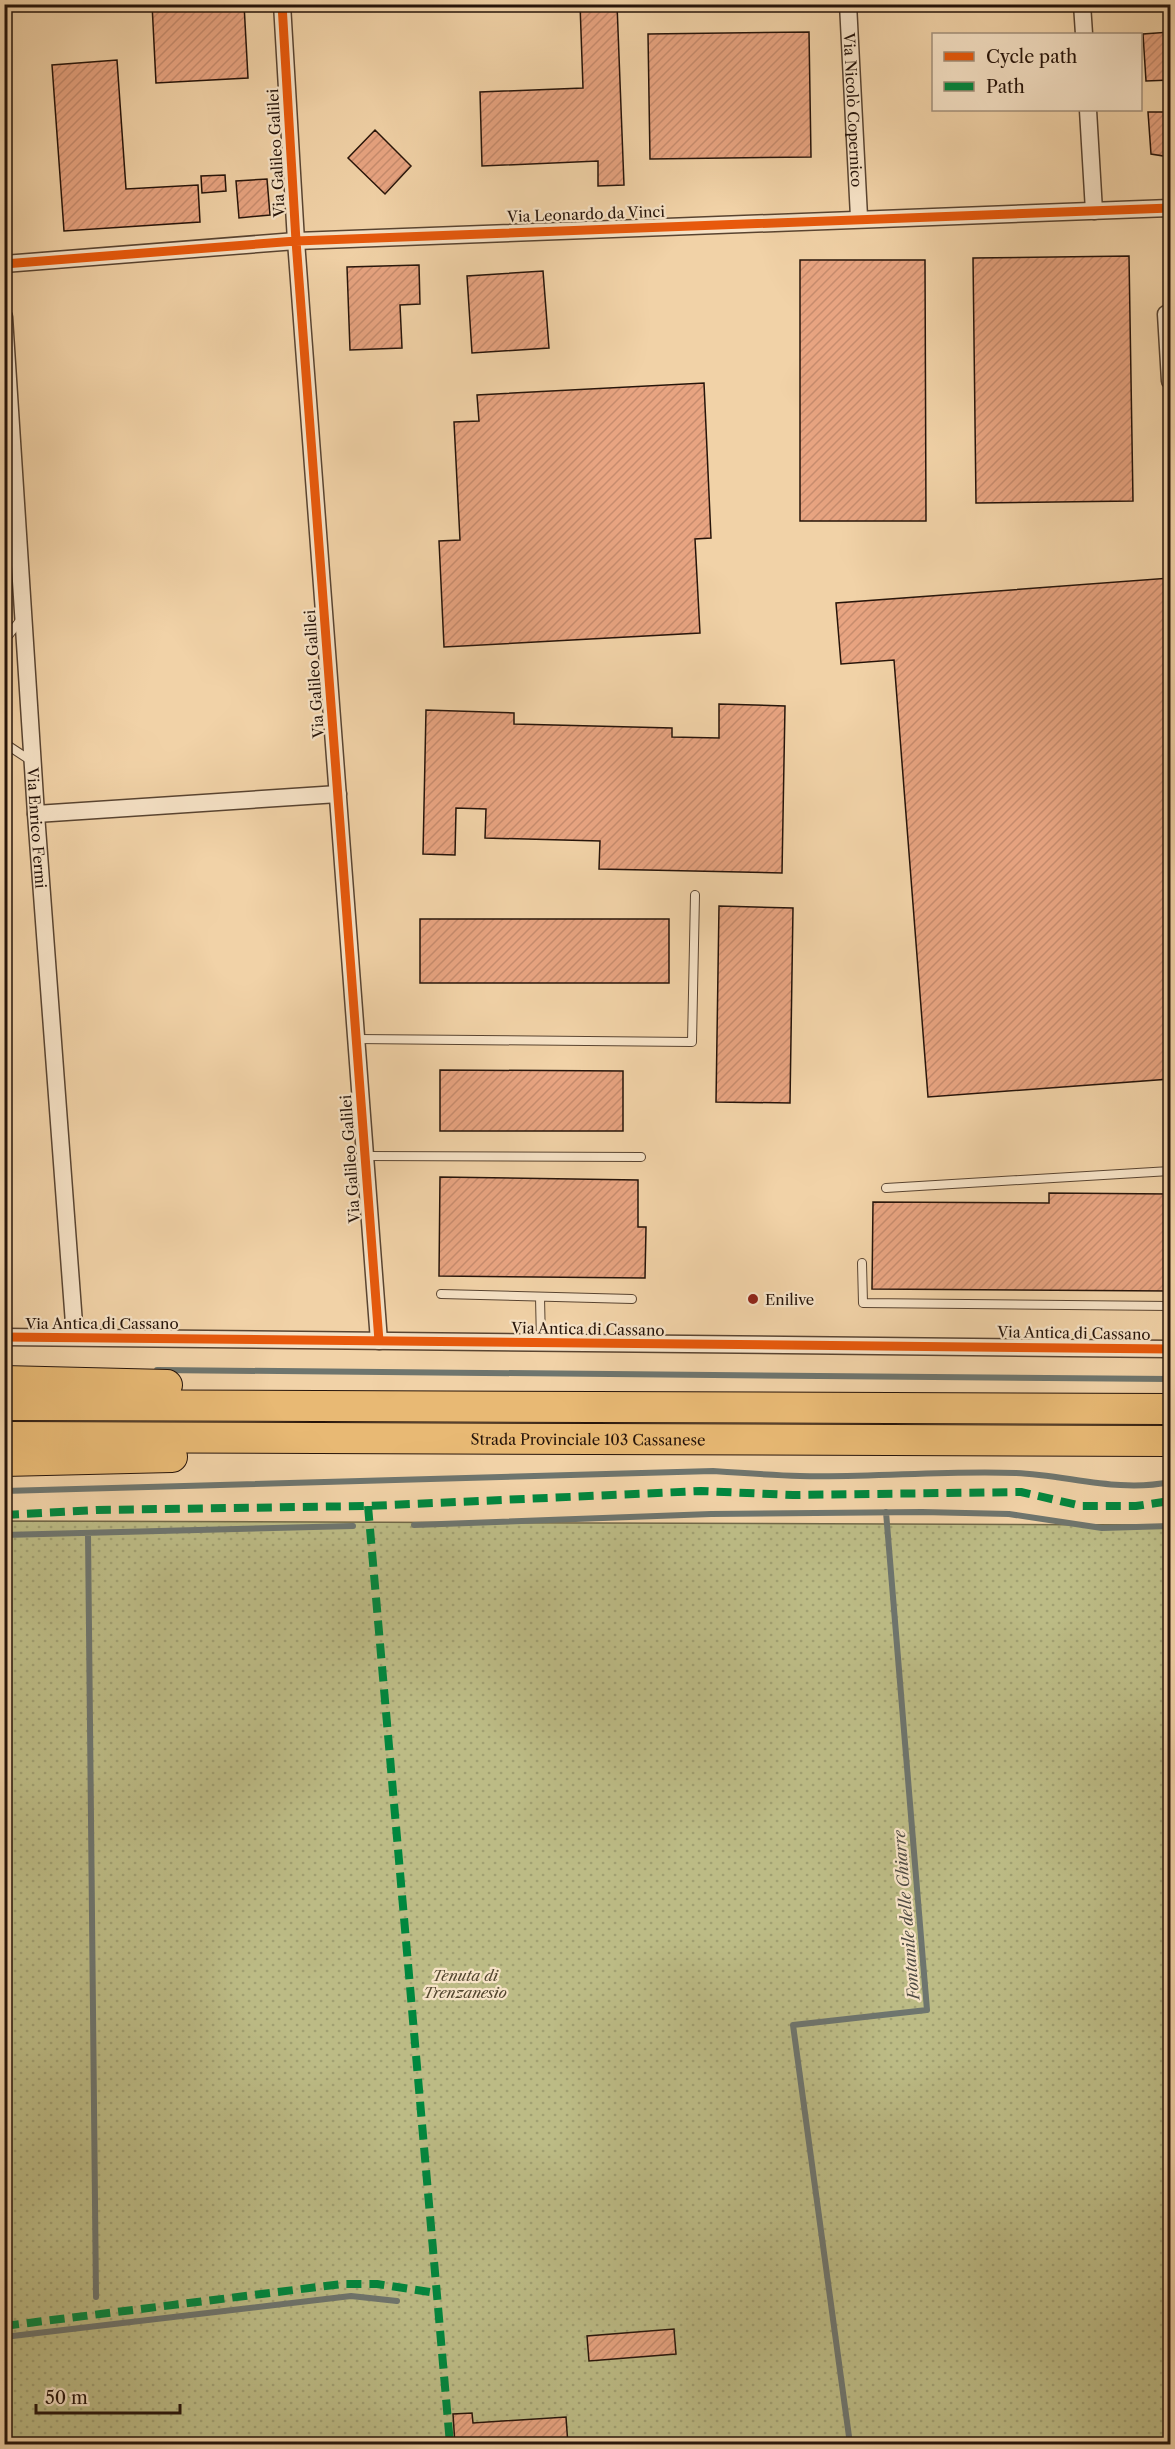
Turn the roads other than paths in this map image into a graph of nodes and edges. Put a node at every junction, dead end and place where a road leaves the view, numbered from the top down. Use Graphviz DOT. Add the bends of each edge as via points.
graph roads {
  1 [pos="282,4"];
  2 [pos="848,4"];
  3 [pos="1082,4"];
  4 [pos="1084,33"];
  5 [pos="1088,111"];
  6 [pos="1170,208"];
  7 [pos="1094,211"];
  8 [pos="859,218"];
  9 [pos="296,241"];
  10 [pos="4,264"];
  11 [pos="1166,314"];
  12 [pos="4,317"];
  13 [pos="1170,381"];
  14 [pos="24,615"];
  15 [pos="4,641"];
  16 [pos="4,743"];
  17 [pos="33,762"];
  18 [pos="338,794"];
  19 [pos="36,814"];
  20 [pos="695,895"];
  21 [pos="356,1039"];
  22 [pos="365,1156"];
  23 [pos="641,1157"];
  24 [pos="1170,1171"];
  25 [pos="886,1188"];
  26 [pos="862,1263"];
  27 [pos="441,1294"];
  28 [pos="540,1297"];
  29 [pos="632,1299"];
  30 [pos="1170,1306"];
  31 [pos="4,1337"];
  32 [pos="75,1337"];
  33 [pos="379,1341"];
  34 [pos="541,1343"];
  35 [pos="1170,1349"];
  36 [pos="4,1381"];
  37 [pos="4,1405"];
  38 [pos="604,1407"];
  39 [pos="1170,1409"];
  40 [pos="4,1437"];
  41 [pos="660,1438"];
  42 [pos="1170,1441"];
  43 [pos="4,1461"];
  1 -- 9 [label="street, Via Galileo Galilei"];
  2 -- 8 [label="street, Via Nicolò Copernico"];
  3 -- 4 [label="street"];
  5 -- 7 [label="street"];
  6 -- 7 [label="street, Via Leonardo da Vinci"];
  7 -- 8 [label="street, Via Leonardo da Vinci"];
  8 -- 9 [label="street, Via Leonardo da Vinci"];
  9 -- 10 [label="street, Via Leonardo da Vinci"];
  9 -- 18 [label="street, Via Galileo Galilei"];
  11 -- 13 [label="street"];
  12 -- 14 [label="street, Via Enrico Fermi"];
  14 -- 15 [label="lane"];
  14 -- 17 [label="street, Via Enrico Fermi"];
  16 -- 17 [label="lane"];
  17 -- 19 [label="street, Via Enrico Fermi"];
  18 -- 19 [label="street"];
  18 -- 21 [label="street, Via Galileo Galilei"];
  19 -- 32 [label="street, Via Enrico Fermi"];
  20 -- 21 [label="lane" via="692,1042"];
  21 -- 22 [label="street, Via Galileo Galilei"];
  22 -- 23 [label="lane"];
  22 -- 33 [label="street, Via Galileo Galilei"];
  24 -- 25 [label="lane"];
  26 -- 30 [label="lane" via="863,1303"];
  27 -- 28 [label="lane"];
  28 -- 29 [label="lane"];
  28 -- 34 [label="lane"];
  31 -- 32 [label="street, Via Antica di Cassano"];
  32 -- 33 [label="street, Via Antica di Cassano"];
  33 -- 34 [label="street, Via Antica di Cassano"];
  34 -- 35 [label="street, Via Antica di Cassano"];
  36 -- 38 [label="highway" via="464,1393"];
  37 -- 38 [label="highway, Strada Provinciale 103 Cassanese"];
  38 -- 39 [label="highway, Strada Provinciale 103 Cassanese"];
  40 -- 41 [label="highway, Strada Provinciale 103 Cassanese"];
  41 -- 42 [label="highway, Strada Provinciale 103 Cassanese"];
  41 -- 43 [label="highway" via="362,1453"];
}
